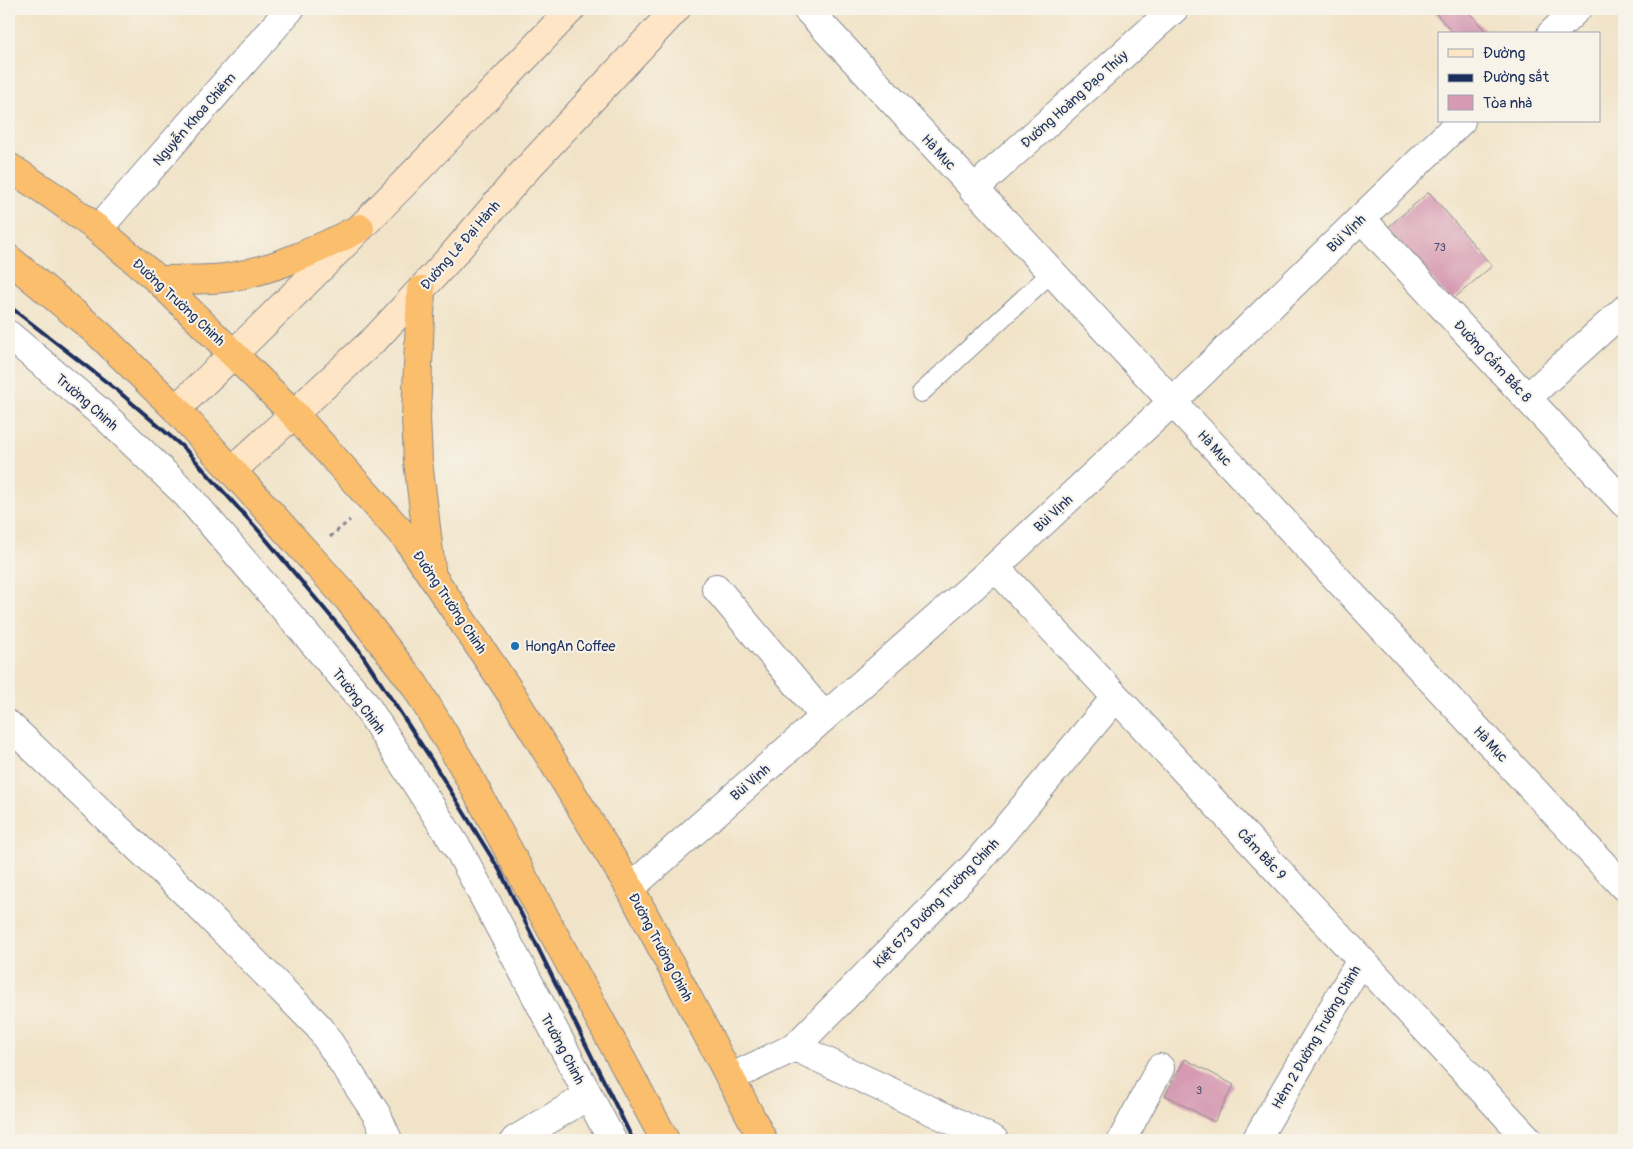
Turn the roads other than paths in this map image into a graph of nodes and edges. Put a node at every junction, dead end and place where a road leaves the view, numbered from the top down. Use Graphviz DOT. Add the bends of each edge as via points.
graph roads {
  1 [pos="290,9"];
  2 [pos="571,9"];
  3 [pos="676,9"];
  4 [pos="807,9"];
  5 [pos="1174,9"];
  6 [pos="1577,9"];
  7 [pos="1553,32"];
  8 [pos="1460,122"];
  9 [pos="9,167"];
  10 [pos="974,190"];
  11 [pos="1361,218"];
  12 [pos="360,228"];
  13 [pos="98,229"];
  14 [pos="9,259"];
  15 [pos="1051,273"];
  16 [pos="158,280"];
  17 [pos="421,290"];
  18 [pos="1624,310"];
  19 [pos="9,335"];
  20 [pos="234,354"];
  21 [pos="921,393"];
  22 [pos="1527,398"];
  23 [pos="1172,402"];
  24 [pos="176,409"];
  25 [pos="294,414"];
  26 [pos="233,470"];
  27 [pos="1624,503"];
  28 [pos="995,567"];
  29 [pos="431,573"];
  30 [pos="716,588"];
  31 [pos="1116,697"];
  32 [pos="824,716"];
  33 [pos="9,725"];
  34 [pos="1624,887"];
  35 [pos="630,888"];
  36 [pos="1361,960"];
  37 [pos="795,1047"];
  38 [pos="1160,1068"];
  39 [pos="730,1078"];
  40 [pos="588,1096"];
  41 [pos="388,1140"];
  42 [pos="515,1140"];
  43 [pos="612,1140"];
  44 [pos="665,1140"];
  45 [pos="763,1140"];
  46 [pos="994,1140"];
  47 [pos="1122,1140"];
  48 [pos="1256,1140"];
  49 [pos="1529,1140"];
  1 -- 13 [label="street, Nguyễn Khoa Chiêm"];
  2 -- 12 [label="main road"];
  3 -- 17 [label="main road, Đường Lê Đại Hành" via="520,176"];
  4 -- 10 [label="street, Hà Mục"];
  5 -- 10 [label="street, Đường Hoàng Đạo Thúy"];
  6 -- 7 [label="street"];
  8 -- 11 [label="street, Bùi Vịnh"];
  9 -- 13 [label="highway, Đường Trường Chinh"];
  10 -- 15 [label="street, Hà Mục"];
  11 -- 22 [label="street, Đường Cẩm Bắc 8"];
  11 -- 23 [label="street, Bùi Vịnh"];
  12 -- 16 [label="highway" via="314,252 230,277"];
  12 -- 20 [label="main road"];
  13 -- 16 [label="highway, Đường Trường Chinh"];
  14 -- 24 [label="highway" via="99,334"];
  15 -- 21 [label="lane"];
  15 -- 23 [label="street, Hà Mục"];
  16 -- 20 [label="highway, Đường Trường Chinh"];
  17 -- 25 [label="main road, Đường Lê Đại Hành" via="377,337"];
  17 -- 29 [label="highway" via="416,417"];
  18 -- 22 [label="street"];
  19 -- 40 [label="street, Trường Chinh" via="107,418 187,495 363,701 460,852"];
  20 -- 24 [label="main road"];
  20 -- 25 [label="highway, Đường Trường Chinh"];
  22 -- 27 [label="street, Đường Cẩm Bắc 8"];
  23 -- 28 [label="street, Bùi Vịnh"];
  23 -- 34 [label="street, Hà Mục"];
  24 -- 26 [label="highway"];
  25 -- 26 [label="main road, Đường Lê Đại Hành"];
  25 -- 29 [label="highway, Đường Trường Chinh" via="407,539"];
  26 -- 44 [label="highway" via="348,599 414,684 463,766"];
  28 -- 31 [label="street, Cẩm Bắc 9"];
  28 -- 32 [label="street, Bùi Vịnh"];
  29 -- 35 [label="highway, Đường Trường Chinh" via="512,695"];
  30 -- 32 [label="street"];
  31 -- 36 [label="street, Cẩm Bắc 9"];
  31 -- 37 [label="street, Kiệt 673 Đường Trường Chinh" via="976,864"];
  32 -- 35 [label="street, Bùi Vịnh"];
  33 -- 41 [label="street" via="188,895 319,1028 377,1115"];
  35 -- 39 [label="highway, Đường Trường Chinh"];
  36 -- 48 [label="street, Hẻm 2 Đường Trường Chinh"];
  36 -- 49 [label="street, Cẩm Bắc 9"];
  37 -- 39 [label="street, Kiệt 673 Đường Trường Chinh"];
  37 -- 46 [label="street"];
  38 -- 47 [label="street"];
  39 -- 45 [label="highway, Đường Trường Chinh"];
  40 -- 42 [label="street"];
  40 -- 43 [label="street, Trường Chinh"];
}
